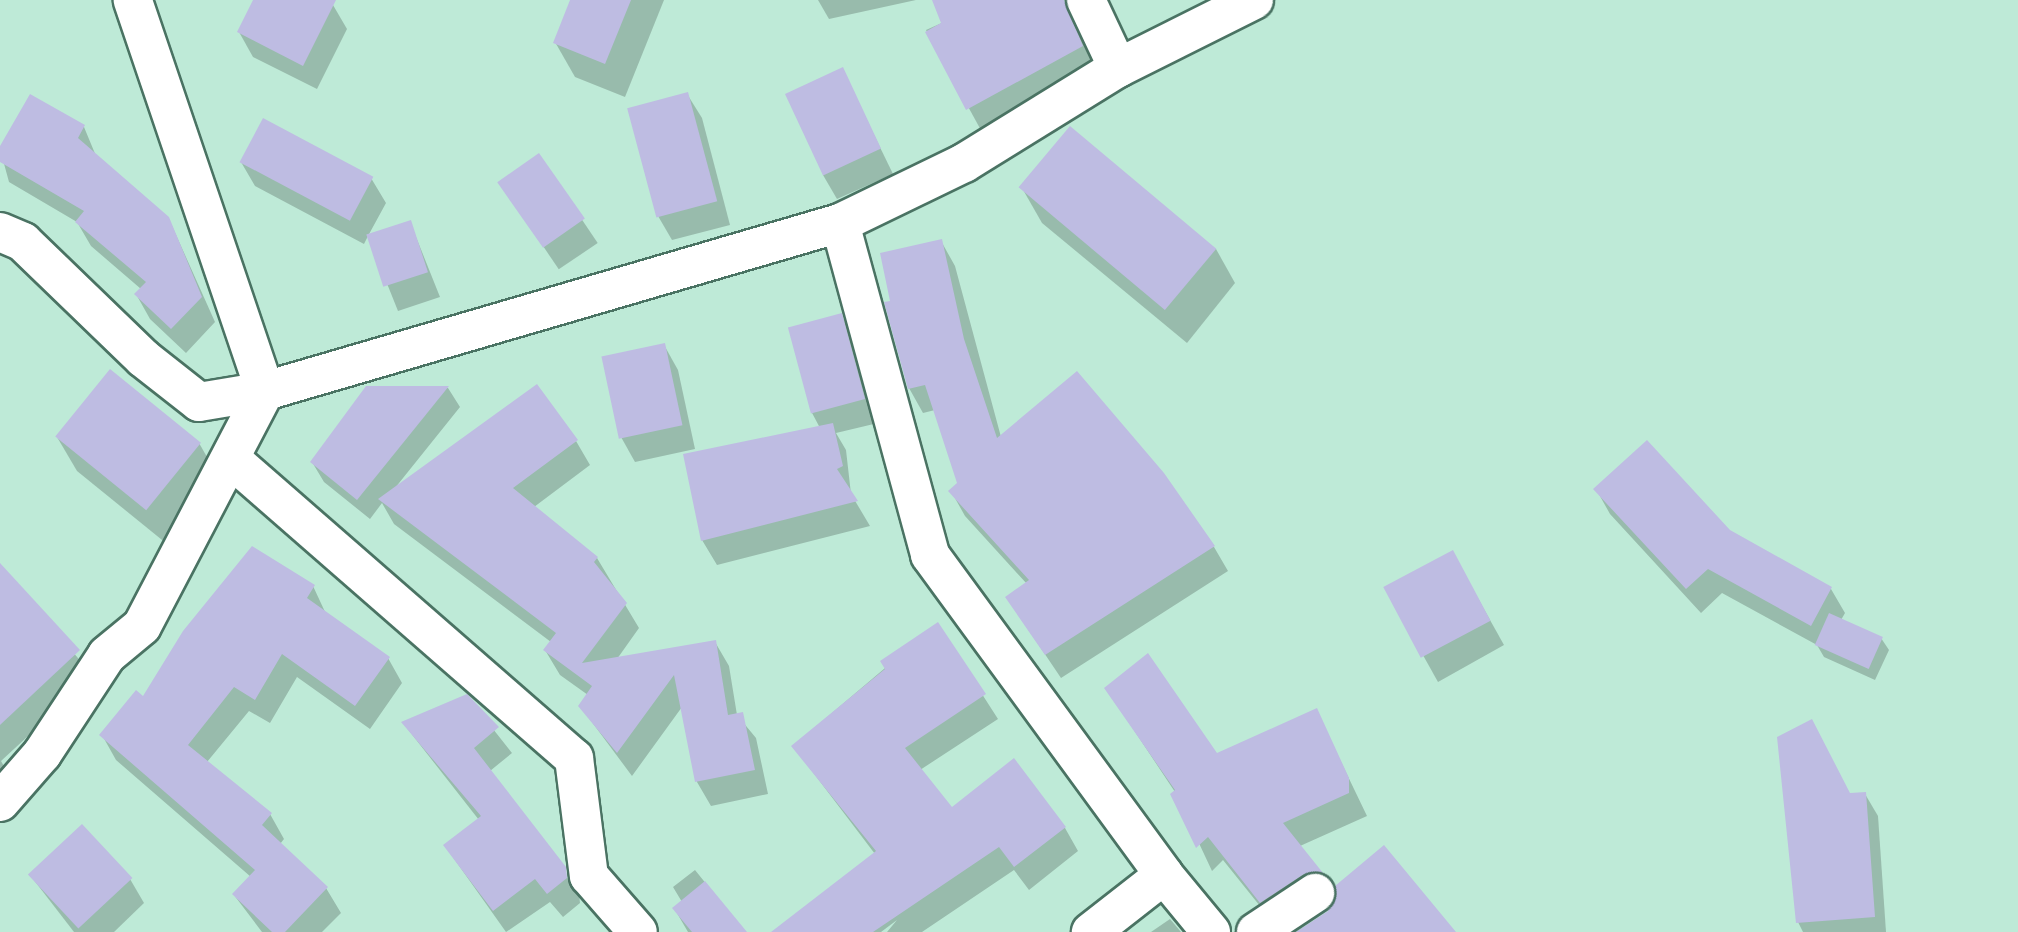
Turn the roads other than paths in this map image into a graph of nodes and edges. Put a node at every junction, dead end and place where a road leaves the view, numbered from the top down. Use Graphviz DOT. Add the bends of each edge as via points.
graph roads {
  1 [pos="133,0"];
  2 [pos="1086,0"];
  3 [pos="1254,0"];
  4 [pos="1118,68"];
  5 [pos="840,223"];
  6 [pos="0,232"];
  7 [pos="265,391"];
  8 [pos="231,459"];
  9 [pos="0,802"];
  10 [pos="1164,875"];
  11 [pos="1315,893"];
  12 [pos="638,932"];
  13 [pos="1091,932"];
  14 [pos="1211,932"];
  15 [pos="1256,932"];
  1 -- 7 [label="street"];
  2 -- 4 [label="street"];
  3 -- 4 [label="street"];
  4 -- 5 [label="street" via="964,163"];
  5 -- 7 [label="street"];
  5 -- 10 [label="street" via="930,555"];
  6 -- 7 [label="street" via="23,242 143,358 200,402"];
  7 -- 8 [label="street"];
  8 -- 9 [label="street" via="142,626 107,655 42,754"];
  8 -- 12 [label="street" via="574,758 589,876"];
  10 -- 13 [label="street"];
  10 -- 14 [label="street"];
  11 -- 15 [label="street"];
}
